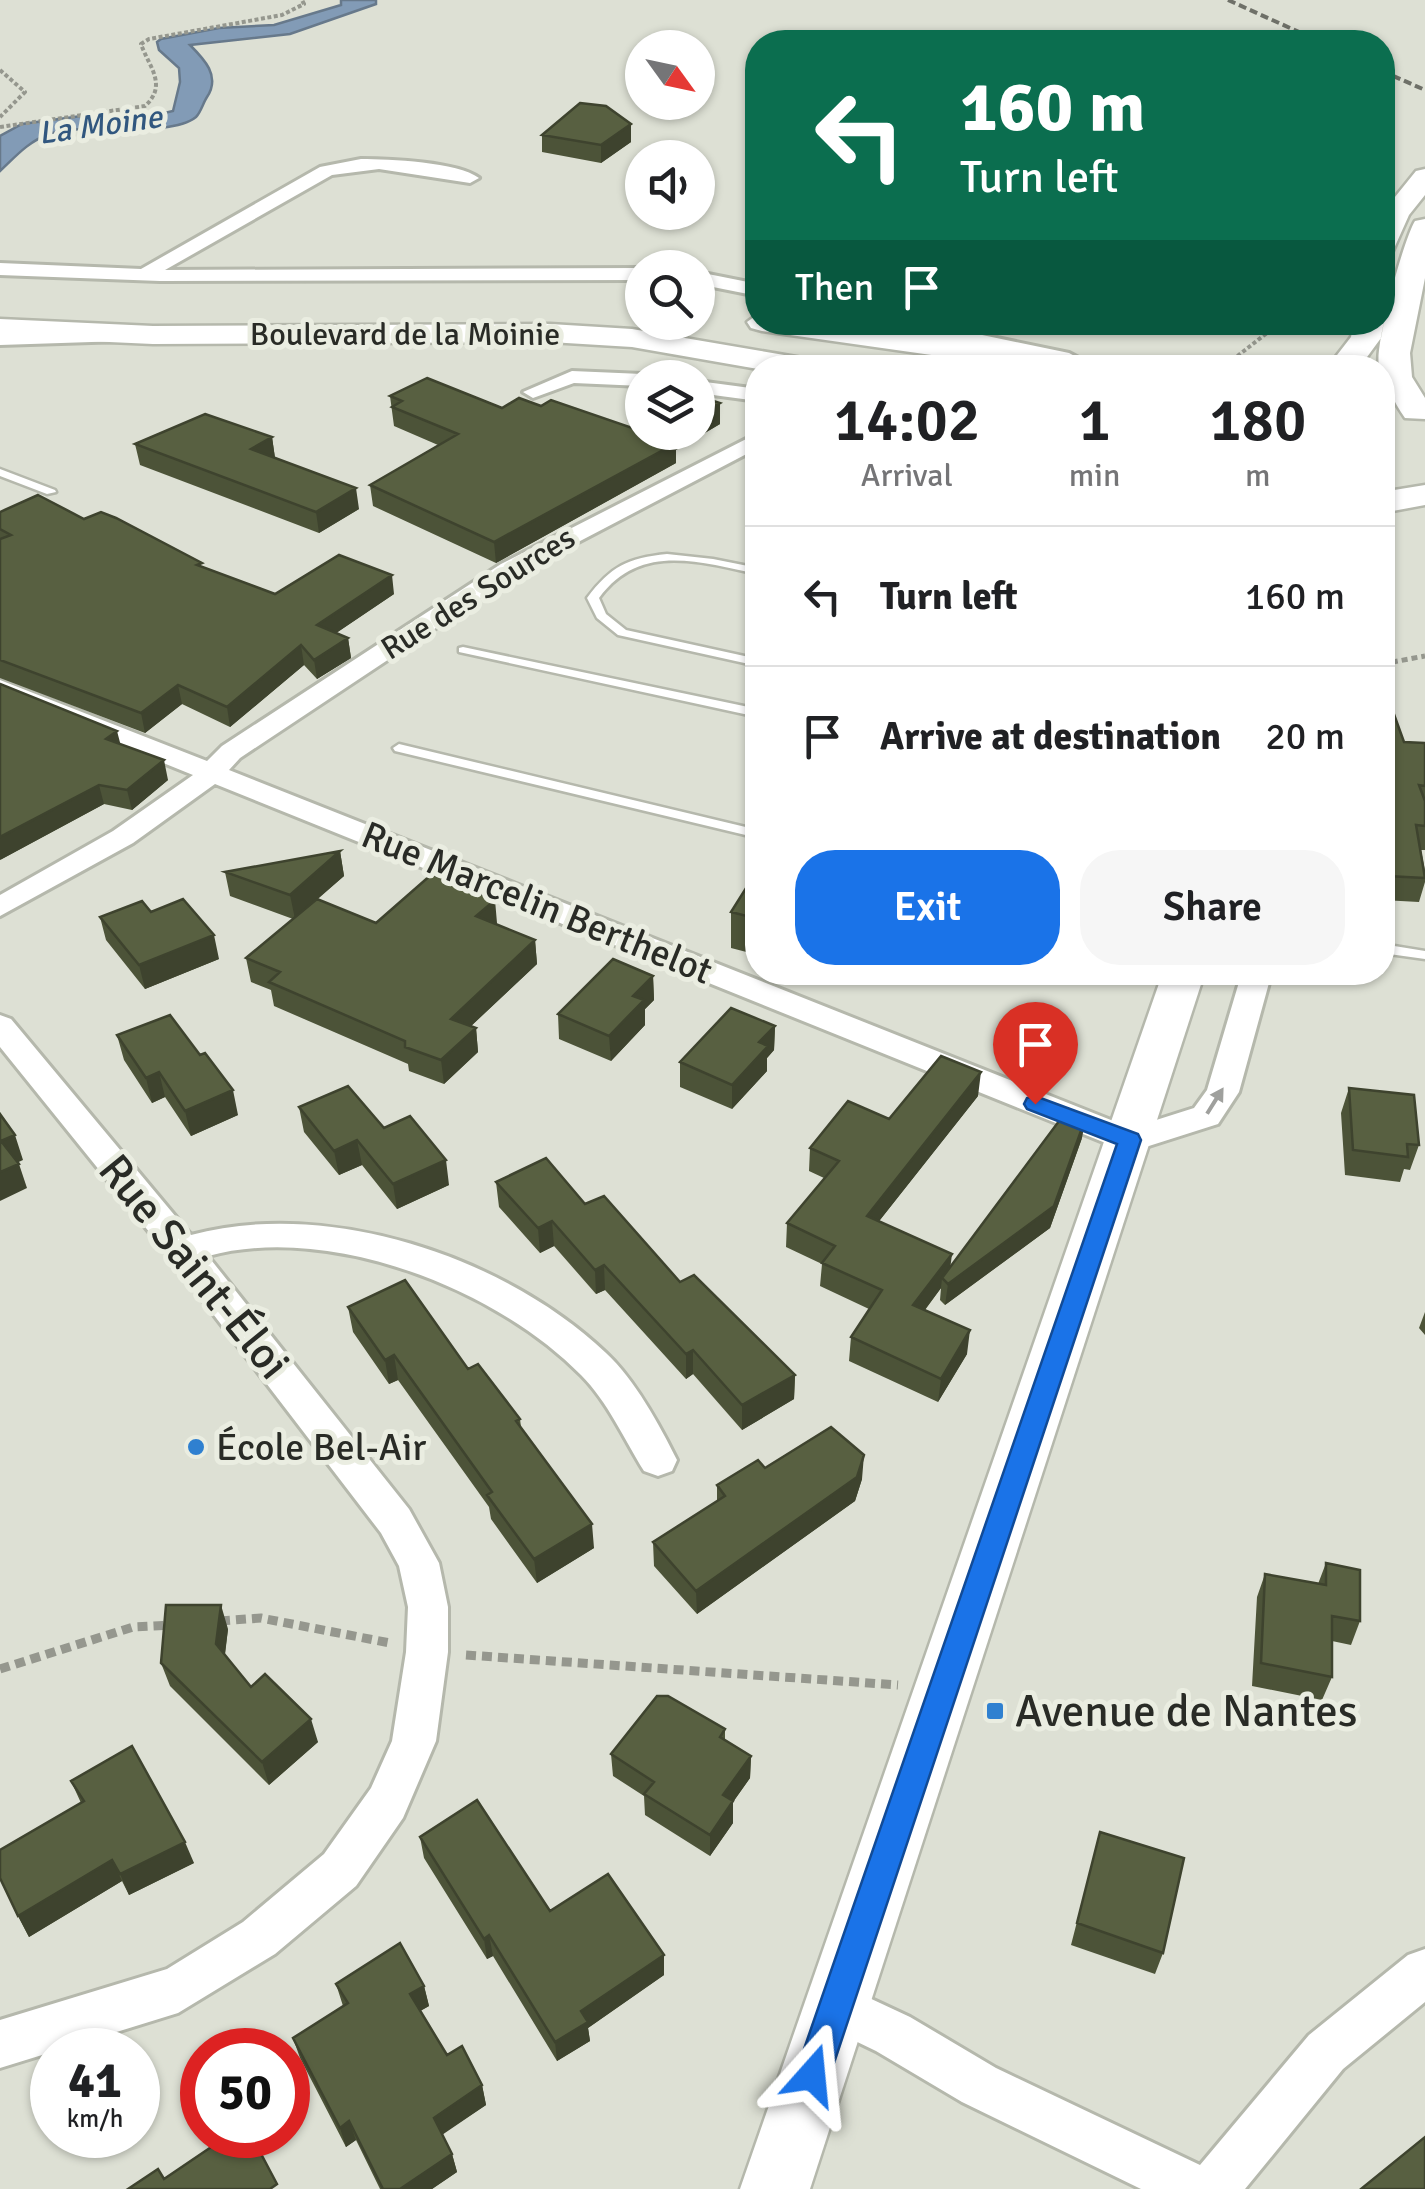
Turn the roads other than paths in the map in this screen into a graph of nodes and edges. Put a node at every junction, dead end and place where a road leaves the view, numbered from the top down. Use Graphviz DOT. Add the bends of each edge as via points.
graph roads {
  1 [pos="1425,177"];
  2 [pos="470,178"];
  3 [pos="1395,205"];
  4 [pos="1425,227"];
  5 [pos="0,269"];
  6 [pos="145,273"];
  7 [pos="625,274"];
  8 [pos="715,281"];
  9 [pos="745,287"];
  10 [pos="0,313"];
  11 [pos="625,315"];
  12 [pos="726,321"];
  13 [pos="745,322"];
  14 [pos="0,328"];
  15 [pos="153,335"];
  16 [pos="863,335"];
  17 [pos="952,335"];
  18 [pos="0,339"];
  19 [pos="1007,355"];
  20 [pos="1048,355"];
  21 [pos="1394,355"];
  22 [pos="745,357"];
  23 [pos="1395,364"];
  24 [pos="625,379"];
  25 [pos="715,390"];
  26 [pos="533,392"];
  27 [pos="745,394"];
  28 [pos="1395,405"];
  29 [pos="1421,413"];
  30 [pos="745,446"];
  31 [pos="0,472"];
  32 [pos="51,492"];
  33 [pos="1425,495"];
  34 [pos="1395,501"];
  35 [pos="745,569"];
  36 [pos="463,650"];
  37 [pos="745,660"];
  38 [pos="0,688"];
  39 [pos="745,710"];
  40 [pos="400,748"];
  41 [pos="215,771"];
  42 [pos="745,831"];
  43 [pos="0,907"];
  44 [pos="1395,950"];
  45 [pos="1425,955"];
  46 [pos="745,985"];
  47 [pos="746,985"];
  48 [pos="1180,985"];
  49 [pos="1254,985"];
  50 [pos="0,1026"];
  51 [pos="1130,1140"];
  52 [pos="183,1250"];
  53 [pos="658,1460"];
  54 [pos="1425,1972"];
  55 [pos="835,2006"];
  56 [pos="0,2044"];
  57 [pos="774,2189"];
  58 [pos="1196,2189"];
  59 [pos="1214,2189"];
  1 -- 3 [label="main road"];
  2 -- 6 [label="street" via="346,164"];
  4 -- 21 [label="main road"];
  5 -- 6 [label="street"];
  6 -- 7 [label="street"];
  8 -- 9 [label="street"];
  10 -- 11 [label="main road, Boulevard de la Moinie"];
  12 -- 13 [label="main road"];
  14 -- 15 [label="main road, Boulevard de la Moinie"];
  15 -- 18 [label="street"];
  15 -- 22 [label="main road, Boulevard de la Moinie" via="550,333 632,338"];
  16 -- 19 [label="main road"];
  17 -- 20 [label="street"];
  23 -- 29 [label="main road" via="1396,377"];
  24 -- 26 [label="street" via="572,377"];
  25 -- 27 [label="street"];
  28 -- 29 [label="main road"];
  30 -- 41 [label="street, Rue des Sources" via="494,578 231,752"];
  31 -- 32 [label="lane"];
  33 -- 34 [label="main road"];
  35 -- 37 [label="lane" via="651,558 609,574 593,598 622,633"];
  36 -- 39 [label="lane"];
  38 -- 41 [label="street, Rue Marcelin Berthelot"];
  40 -- 42 [label="lane"];
  41 -- 43 [label="street, Rue des Sources"];
  41 -- 46 [label="street, Rue Marcelin Berthelot"];
  44 -- 45 [label="lane"];
  47 -- 51 [label="street, Rue Marcelin Berthelot"];
  48 -- 51 [label="main road"];
  51 -- 49 [label="street, one-way" via="1206,1116 1223,1092"];
  50 -- 52 [label="street, Rue Saint-Éloi"];
  51 -- 55 [label="main road"];
  52 -- 53 [label="street" via="216,1236 312,1235 408,1256 480,1286 540,1320 595,1365"];
  52 -- 56 [label="street, Rue Saint-Éloi" via="396,1521 419,1563 428,1607 427,1652 414,1741 387,1803 340,1870 259,1938 178,1988"];
  54 -- 59 [label="street" via="1326,2052"];
  55 -- 57 [label="main road"];
  55 -- 58 [label="street" via="979,2085"];
}
